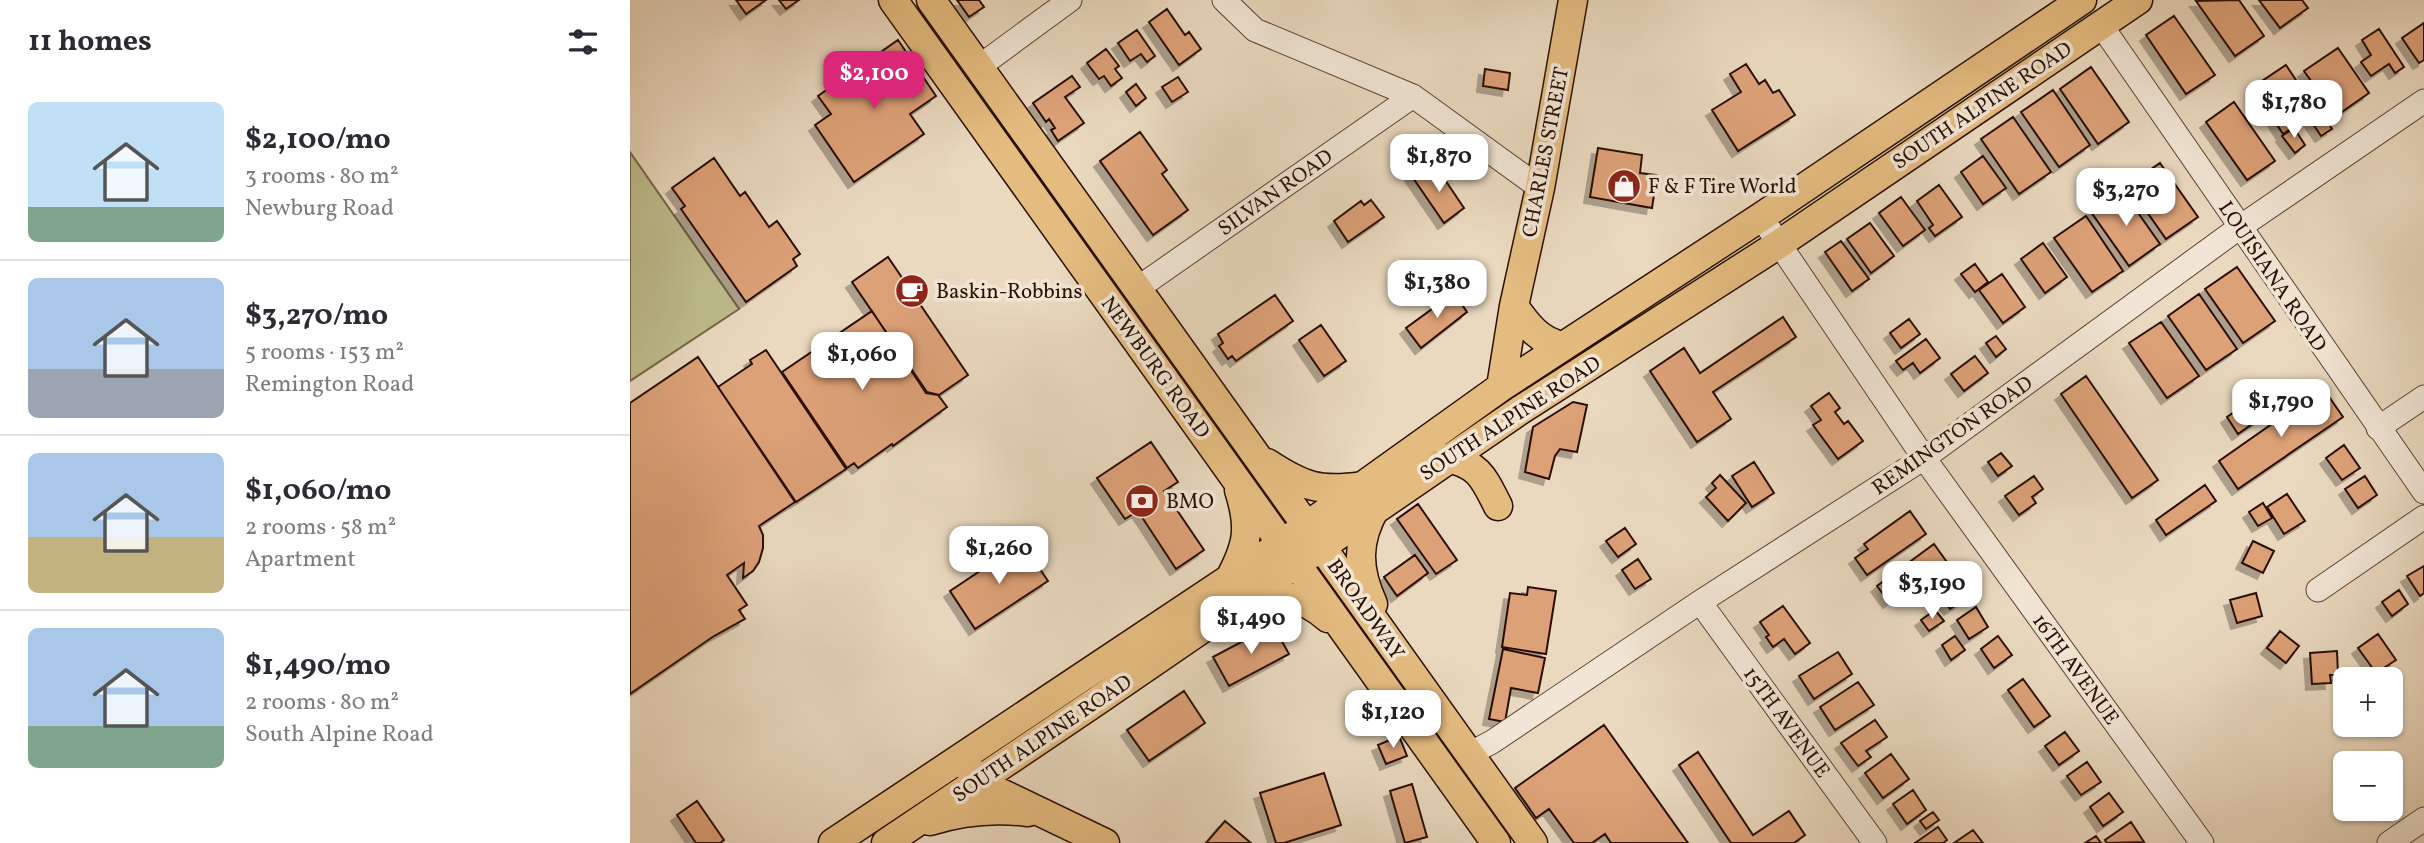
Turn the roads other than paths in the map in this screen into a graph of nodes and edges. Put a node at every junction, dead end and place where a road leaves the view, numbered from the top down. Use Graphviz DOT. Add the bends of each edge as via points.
graph roads {
  1 [pos="893,0"];
  2 [pos="931,0"];
  3 [pos="1070,0"];
  4 [pos="1224,0"];
  5 [pos="1573,0"];
  6 [pos="2082,0"];
  7 [pos="2138,0"];
  8 [pos="2101,25"];
  9 [pos="2024,40"];
  10 [pos="2042,65"];
  11 [pos="980,66"];
  12 [pos="1413,96"];
  13 [pos="2424,101"];
  14 [pos="1011,110"];
  15 [pos="985,128"];
  16 [pos="1540,188"];
  17 [pos="1760,217"];
  18 [pos="2240,227"];
  19 [pos="1779,244"];
  20 [pos="1138,288"];
  21 [pos="1514,306"];
  22 [pos="1563,346"];
  23 [pos="1501,387"];
  24 [pos="2424,397"];
  25 [pos="2378,428"];
  26 [pos="1259,458"];
  27 [pos="1448,458"];
  28 [pos="1924,458"];
  29 [pos="1235,476"];
  30 [pos="2424,492"];
  31 [pos="1369,497"];
  32 [pos="1498,506"];
  33 [pos="2424,517"];
  34 [pos="1315,536"];
  35 [pos="1289,553"];
  36 [pos="1236,590"];
  37 [pos="2318,590"];
  38 [pos="1700,601"];
  39 [pos="1345,632"];
  40 [pos="1392,645"];
  41 [pos="1469,754"];
  42 [pos="962,757"];
  43 [pos="978,782"];
  44 [pos="1043,813"];
  45 [pos="2424,819"];
  46 [pos="897,836"];
  47 [pos="833,843"];
  48 [pos="1105,843"];
  49 [pos="1496,843"];
  50 [pos="1533,843"];
  51 [pos="1875,843"];
  52 [pos="2202,843"];
  53 [pos="2389,843"];
  1 -- 15 [label="main road, NEWBURG ROAD"];
  2 -- 11 [label="main road, NEWBURG ROAD"];
  3 -- 11 [label="street"];
  4 -- 12 [label="street" via="1255,30"];
  5 -- 16 [label="main road, CHARLES STREET"];
  6 -- 9 [label="main road, SOUTH ALPINE ROAD"];
  7 -- 8 [label="main road, SOUTH ALPINE ROAD"];
  8 -- 10 [label="main road, SOUTH ALPINE ROAD"];
  8 -- 18 [label="street, LOUISIANA ROAD"];
  9 -- 10 [label="main road"];
  9 -- 17 [label="main road, SOUTH ALPINE ROAD"];
  10 -- 19 [label="main road, SOUTH ALPINE ROAD"];
  11 -- 14 [label="main road, NEWBURG ROAD"];
  12 -- 16 [label="street"];
  12 -- 20 [label="street, SILVAN ROAD"];
  13 -- 18 [label="street, REMINGTON ROAD"];
  14 -- 15 [label="main road"];
  14 -- 20 [label="main road, NEWBURG ROAD"];
  15 -- 29 [label="main road, NEWBURG ROAD"];
  16 -- 21 [label="main road, CHARLES STREET"];
  17 -- 19 [label="street, 16TH AVENUE"];
  17 -- 22 [label="main road, SOUTH ALPINE ROAD"];
  18 -- 25 [label="street, LOUISIANA ROAD"];
  18 -- 28 [label="street, REMINGTON ROAD"];
  19 -- 27 [label="main road, SOUTH ALPINE ROAD"];
  19 -- 28 [label="street, 16TH AVENUE"];
  20 -- 26 [label="main road, NEWBURG ROAD"];
  21 -- 22 [label="main road" via="1540,337"];
  21 -- 23 [label="main road, CHARLES STREET"];
  22 -- 23 [label="main road, SOUTH ALPINE ROAD"];
  23 -- 31 [label="main road, SOUTH ALPINE ROAD"];
  24 -- 25 [label="street"];
  25 -- 30 [label="street, LOUISIANA ROAD"];
  26 -- 31 [label="main road" via="1308,486"];
  26 -- 34 [label="main road, NEWBURG ROAD"];
  27 -- 31 [label="main road, SOUTH ALPINE ROAD"];
  27 -- 32 [label="main road" via="1477,470"];
  28 -- 38 [label="street, REMINGTON ROAD"];
  28 -- 52 [label="street, 16TH AVENUE"];
  29 -- 35 [label="main road, NEWBURG ROAD"];
  29 -- 36 [label="main road" via="1247,539"];
  31 -- 34 [label="main road, SOUTH ALPINE ROAD"];
  31 -- 40 [label="main road" via="1360,549 1362,572"];
  33 -- 37 [label="street"];
  34 -- 35 [label="main road, SOUTH ALPINE ROAD"];
  34 -- 40 [label="main road, BROADWAY"];
  35 -- 36 [label="main road, SOUTH ALPINE ROAD"];
  35 -- 39 [label="main road, BROADWAY"];
  36 -- 39 [label="main road" via="1297,598"];
  36 -- 42 [label="main road, SOUTH ALPINE ROAD"];
  36 -- 43 [label="main road, SOUTH ALPINE ROAD"];
  38 -- 41 [label="street, REMINGTON ROAD"];
  38 -- 51 [label="street, 15TH AVENUE"];
  39 -- 49 [label="main road, BROADWAY"];
  40 -- 41 [label="main road, BROADWAY"];
  41 -- 50 [label="main road, BROADWAY"];
  42 -- 43 [label="main road"];
  42 -- 47 [label="main road, SOUTH ALPINE ROAD"];
  43 -- 44 [label="main road"];
  43 -- 46 [label="main road, SOUTH ALPINE ROAD"];
  44 -- 46 [label="main road" via="981,811 946,816"];
  44 -- 48 [label="main road"];
  45 -- 53 [label="street"];
}
